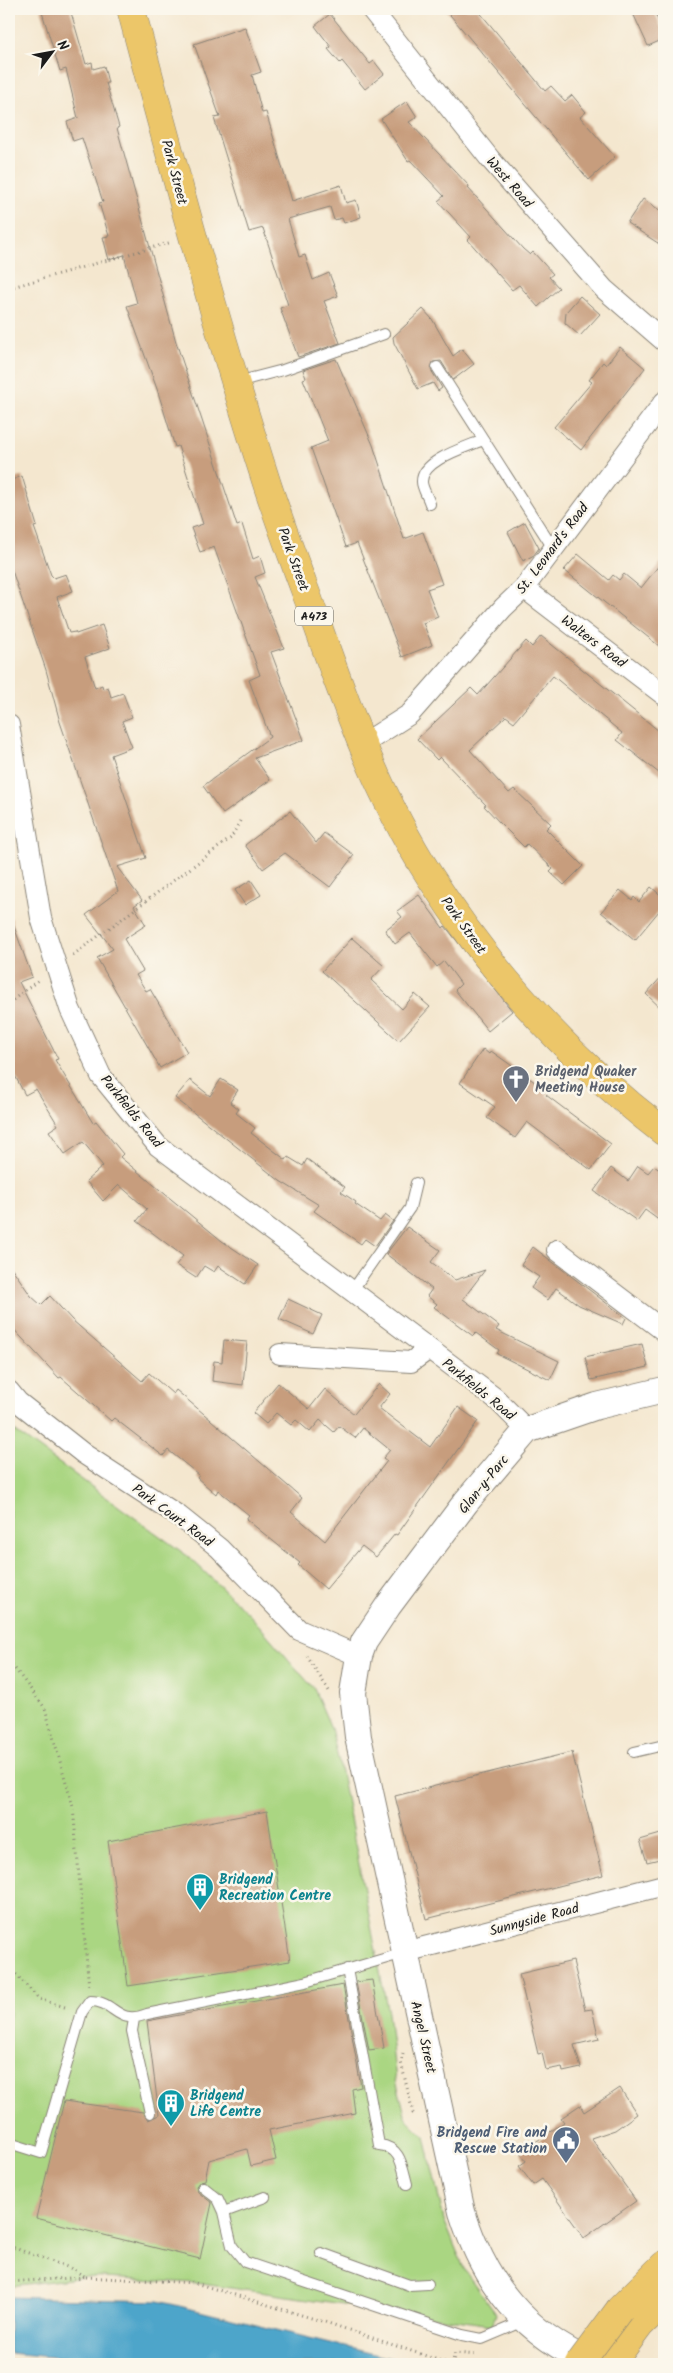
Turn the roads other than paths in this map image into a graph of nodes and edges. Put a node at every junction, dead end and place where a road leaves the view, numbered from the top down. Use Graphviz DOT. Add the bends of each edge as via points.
graph roads {
  1 [pos="131,9"];
  2 [pos="371,9"];
  3 [pos="384,334"];
  4 [pos="664,341"];
  5 [pos="437,367"];
  6 [pos="237,382"];
  7 [pos="664,402"];
  8 [pos="483,440"];
  9 [pos="430,504"];
  10 [pos="553,548"];
  11 [pos="524,588"];
  12 [pos="664,694"];
  13 [pos="9,725"];
  14 [pos="363,744"];
  15 [pos="664,1132"];
  16 [pos="416,1182"];
  17 [pos="557,1250"];
  18 [pos="352,1291"];
  19 [pos="664,1330"];
  20 [pos="429,1349"];
  21 [pos="280,1354"];
  22 [pos="664,1390"];
  23 [pos="9,1392"];
  24 [pos="527,1430"];
  25 [pos="359,1656"];
  26 [pos="664,1744"];
  27 [pos="634,1752"];
  28 [pos="664,1885"];
  29 [pos="405,1952"];
  30 [pos="347,1969"];
  31 [pos="134,2019"];
  32 [pos="150,2113"];
  33 [pos="9,2143"];
  34 [pos="407,2184"];
  35 [pos="203,2187"];
  36 [pos="265,2197"];
  37 [pos="224,2212"];
  38 [pos="321,2254"];
  39 [pos="664,2265"];
  40 [pos="428,2284"];
  41 [pos="664,2302"];
  42 [pos="630,2317"];
  43 [pos="522,2318"];
  44 [pos="579,2364"];
  45 [pos="594,2364"];
  46 [pos="611,2364"];
  1 -- 6 [label="main road, Park Street / A473"];
  2 -- 4 [label="street, West Road" via="496,166 604,289"];
  3 -- 6 [label="lane" via="283,370"];
  5 -- 8 [label="lane"];
  6 -- 14 [label="main road, Park Street / A473" via="266,482"];
  7 -- 10 [label="street, St. Leonard's Road"];
  8 -- 9 [label="lane" via="437,460 426,469 422,481"];
  8 -- 10 [label="lane"];
  10 -- 11 [label="street, St. Leonard's Road"];
  11 -- 12 [label="street, Walters Road"];
  11 -- 14 [label="street, St. Leonard's Road" via="410,714"];
  13 -- 18 [label="street, Parkfields Road" via="41,918 70,1009 101,1076 158,1146"];
  14 -- 15 [label="main road, Park Street / A473" via="401,827 462,925 546,1025 583,1062"];
  16 -- 18 [label="lane" via="410,1208"];
  17 -- 19 [label="street"];
  18 -- 20 [label="street, Parkfields Road"];
  20 -- 21 [label="street, Parkfields Road" via="411,1362"];
  20 -- 24 [label="street, Parkfields Road" via="495,1398"];
  22 -- 24 [label="street" via="597,1406"];
  23 -- 25 [label="street, Park Court Road" via="84,1454 179,1516 219,1548 299,1630"];
  24 -- 25 [label="street, Glan-y-Parc" via="466,1502 388,1606 364,1642"];
  25 -- 29 [label="street, Angel Street" via="353,1693 354,1714"];
  26 -- 27 [label="lane"];
  28 -- 29 [label="street, Sunnyside Road"];
  29 -- 30 [label="lane"];
  29 -- 43 [label="street, Angel Street" via="469,2234 488,2275"];
  30 -- 31 [label="lane" via="305,1982"];
  30 -- 34 [label="lane" via="379,2145 395,2150"];
  31 -- 32 [label="lane" via="132,2031"];
  31 -- 33 [label="lane" via="118,2014 101,2001 90,2001 82,2012 41,2153"];
  35 -- 37 [label="lane" via="218,2199"];
  36 -- 37 [label="lane"];
  37 -- 43 [label="lane" via="232,2246 245,2262 462,2335 482,2339 516,2324"];
  38 -- 40 [label="lane" via="409,2285"];
  39 -- 42 [label="main road"];
  41 -- 42 [label="main road"];
  42 -- 44 [label="main road, bridge"];
  42 -- 46 [label="main road"];
  43 -- 45 [label="street, Angel Street" via="556,2346"];
}
